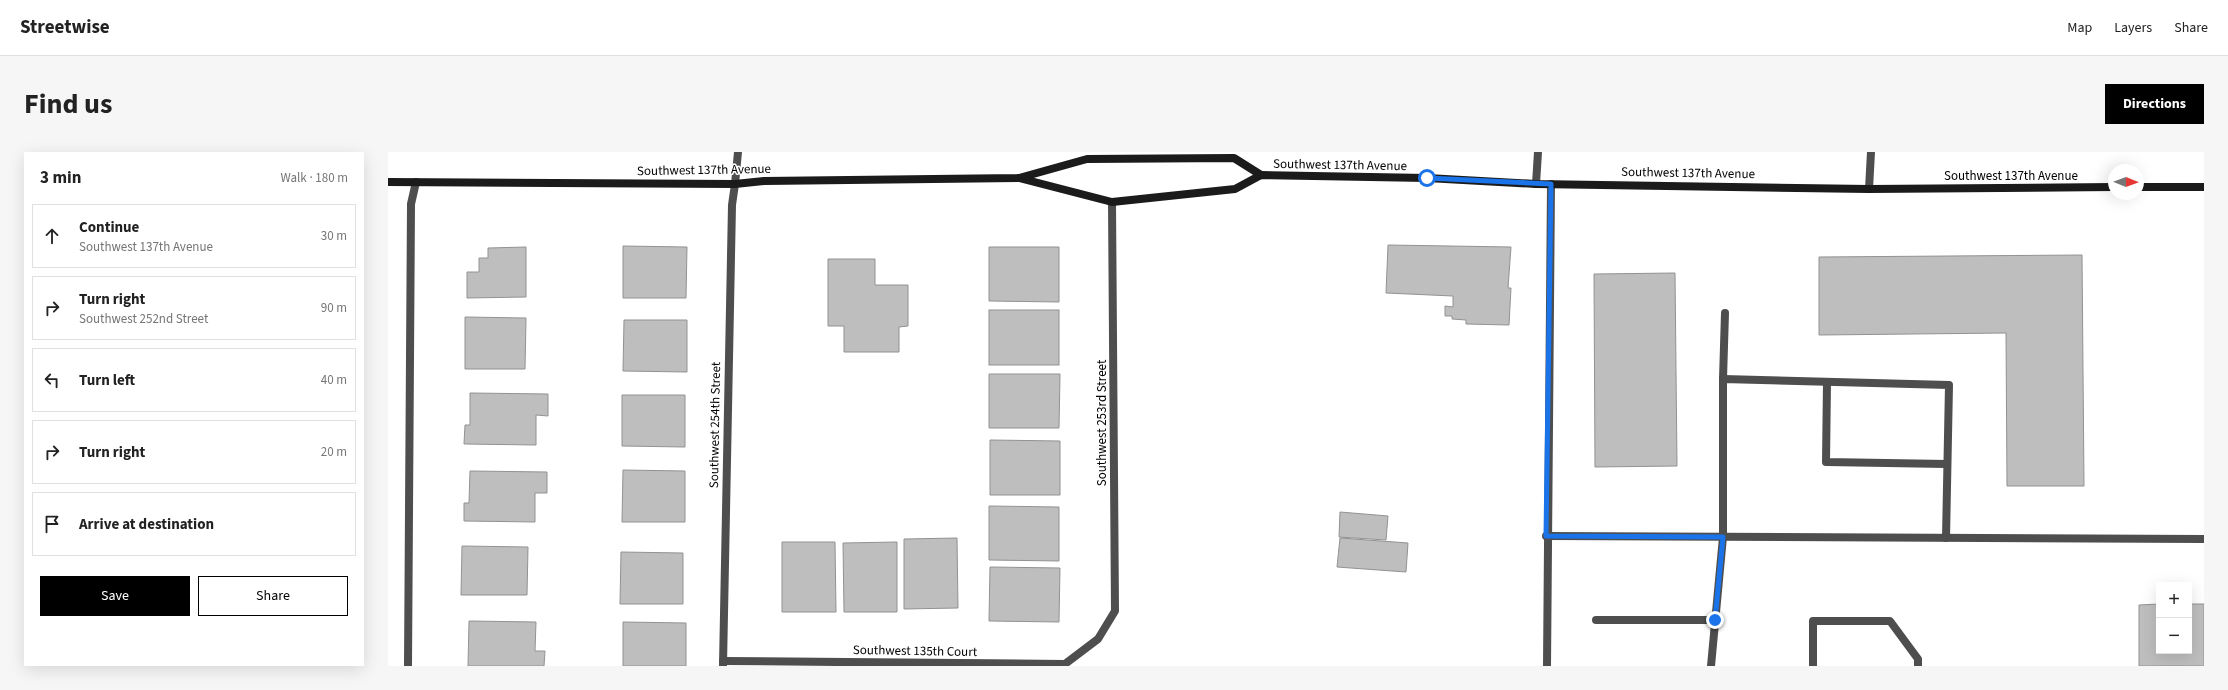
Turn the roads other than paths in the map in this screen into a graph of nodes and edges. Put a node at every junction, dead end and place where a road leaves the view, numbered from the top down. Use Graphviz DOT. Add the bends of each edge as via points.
graph roads {
  1 [pos="738,152"];
  2 [pos="1538,152"];
  3 [pos="1871,152"];
  4 [pos="1261,175"];
  5 [pos="1019,178"];
  6 [pos="388,182"];
  7 [pos="416,182"];
  8 [pos="735,184"];
  9 [pos="1536,184"];
  10 [pos="1551,184"];
  11 [pos="2108,187"];
  12 [pos="2144,187"];
  13 [pos="2204,187"];
  14 [pos="1869,189"];
  15 [pos="1112,202"];
  16 [pos="1725,313"];
  17 [pos="1723,379"];
  18 [pos="1827,382"];
  19 [pos="1947,464"];
  20 [pos="1546,536"];
  21 [pos="1723,537"];
  22 [pos="1946,538"];
  23 [pos="2204,539"];
  24 [pos="1596,620"];
  25 [pos="1715,620"];
  26 [pos="1098,639"];
  27 [pos="723,664"];
  28 [pos="408,666"];
  29 [pos="1546,666"];
  30 [pos="1711,666"];
  31 [pos="1813,666"];
  32 [pos="1918,666"];
  1 -- 8 [label="street, Southwest 254th Street"];
  2 -- 9 [label="street"];
  3 -- 14 [label="street"];
  4 -- 5 [label="main road, Southwest 137th Avenue" via="1234,158 1087,158"];
  4 -- 9 [label="main road, Southwest 137th Avenue" via="1427,178"];
  4 -- 15 [label="main road, Southwest 137th Avenue" via="1235,189"];
  5 -- 8 [label="main road, Southwest 137th Avenue" via="764,181"];
  5 -- 15 [label="main road, Southwest 137th Avenue"];
  6 -- 7 [label="main road, Southwest 137th Avenue"];
  7 -- 8 [label="main road, Southwest 137th Avenue"];
  7 -- 28 [label="street" via="411,204"];
  8 -- 27 [label="street, Southwest 254th Street" via="732,205"];
  9 -- 10 [label="main road, Southwest 137th Avenue"];
  10 -- 14 [label="main road, Southwest 137th Avenue"];
  10 -- 20 [label="street"];
  11 -- 14 [label="main road, Southwest 137th Avenue"];
  12 -- 13 [label="main road"];
  15 -- 26 [label="street, Southwest 253rd Street" via="1115,611"];
  16 -- 17 [label="street"];
  17 -- 18 [label="street"];
  17 -- 21 [label="street"];
  18 -- 19 [label="street" via="1826,462"];
  18 -- 19 [label="street" via="1949,385"];
  19 -- 22 [label="street"];
  20 -- 21 [label="street"];
  20 -- 29 [label="street"];
  21 -- 22 [label="street"];
  21 -- 25 [label="street"];
  22 -- 23 [label="street"];
  24 -- 25 [label="street"];
  25 -- 30 [label="street"];
  26 -- 27 [label="street, Southwest 135th Court" via="1065,664"];
  31 -- 32 [label="street" via="1812,621 1890,621 1918,659"];
}
